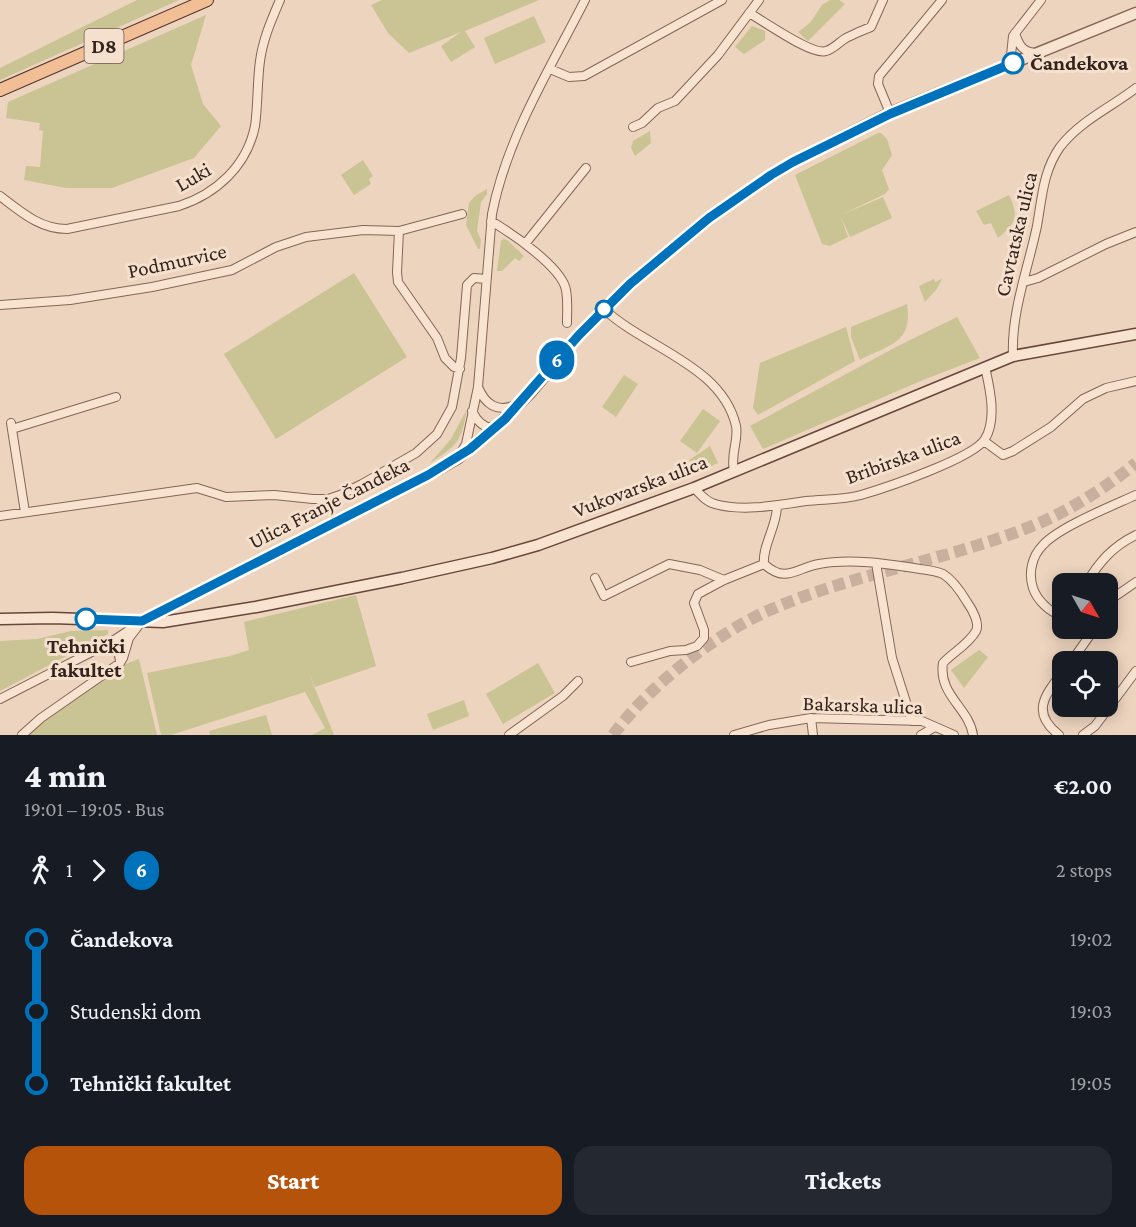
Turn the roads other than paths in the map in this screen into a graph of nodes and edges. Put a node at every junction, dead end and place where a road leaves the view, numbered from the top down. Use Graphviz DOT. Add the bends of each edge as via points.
graph roads {
  1 [pos="207,0"];
  2 [pos="280,0"];
  3 [pos="585,0"];
  4 [pos="722,0"];
  5 [pos="759,0"];
  6 [pos="883,0"];
  7 [pos="942,0"];
  8 [pos="1041,0"];
  9 [pos="749,13"];
  10 [pos="1136,13"];
  11 [pos="1015,32"];
  12 [pos="1038,53"];
  13 [pos="1003,68"];
  14 [pos="550,69"];
  15 [pos="1136,88"];
  16 [pos="0,90"];
  17 [pos="890,114"];
  18 [pos="633,127"];
  19 [pos="586,168"];
  20 [pos="0,196"];
  21 [pos="462,214"];
  22 [pos="491,221"];
  23 [pos="399,231"];
  24 [pos="1136,232"];
  25 [pos="525,244"];
  26 [pos="486,279"];
  27 [pos="1024,282"];
  28 [pos="0,304"];
  29 [pos="604,309"];
  30 [pos="567,323"];
  31 [pos="1136,334"];
  32 [pos="1013,356"];
  33 [pos="985,367"];
  34 [pos="460,369"];
  35 [pos="1136,381"];
  36 [pos="478,387"];
  37 [pos="116,397"];
  38 [pos="522,402"];
  39 [pos="472,411"];
  40 [pos="497,426"];
  41 [pos="984,441"];
  42 [pos="458,458"];
  43 [pos="734,471"];
  44 [pos="694,488"];
  45 [pos="1136,495"];
  46 [pos="777,506"];
  47 [pos="25,512"];
  48 [pos="0,516"];
  49 [pos="1136,535"];
  50 [pos="876,563"];
  51 [pos="764,564"];
  52 [pos="1093,573"];
  53 [pos="595,578"];
  54 [pos="724,580"];
  55 [pos="1136,582"];
  56 [pos="1118,594"];
  57 [pos="1052,610"];
  58 [pos="0,619"];
  59 [pos="142,621"];
  60 [pos="100,648"];
  61 [pos="120,663"];
  62 [pos="631,663"];
  63 [pos="1136,671"];
  64 [pos="578,681"];
  65 [pos="1052,686"];
  66 [pos="0,699"];
  67 [pos="811,718"];
  68 [pos="912,721"];
  69 [pos="935,727"];
  70 [pos="22,735"];
  71 [pos="509,735"];
  72 [pos="734,735"];
  73 [pos="813,735"];
  74 [pos="921,735"];
  75 [pos="954,735"];
  76 [pos="973,735"];
  77 [pos="1059,735"];
  78 [pos="1083,735"];
  1 -- 16 [label="main road, D8"];
  2 -- 20 [label="street, Luki" via="264,38 250,143 232,172 214,190 179,206 67,229 40,224"];
  3 -- 14 [label="street"];
  4 -- 14 [label="street" via="584,76 569,77"];
  5 -- 9 [label="street"];
  6 -- 9 [label="street" via="871,27 822,52 805,47"];
  7 -- 17 [label="street" via="879,76 878,84"];
  8 -- 11 [label="street"];
  9 -- 18 [label="street" via="718,55 675,101"];
  10 -- 12 [label="main road, Ulica Franje Čandeka"];
  11 -- 12 [label="street" via="1023,50"];
  11 -- 13 [label="street" via="1011,55"];
  12 -- 13 [label="main road, Ulica Franje Čandeka"];
  13 -- 17 [label="main road, Ulica Franje Čandeka"];
  14 -- 22 [label="street" via="509,154"];
  15 -- 27 [label="street, Cavtatska ulica" via="1079,128 1051,162"];
  17 -- 29 [label="main road, Ulica Franje Čandeka" via="793,162 721,209"];
  19 -- 25 [label="street"];
  21 -- 23 [label="street, Podmurvice"];
  22 -- 25 [label="street"];
  22 -- 26 [label="street"];
  23 -- 28 [label="street, Podmurvice" via="363,230 306,237 276,247 232,270 59,301"];
  23 -- 34 [label="street" via="398,282 433,331 446,358"];
  24 -- 27 [label="street"];
  25 -- 30 [label="street" via="564,284"];
  26 -- 34 [label="street" via="474,278 467,285"];
  26 -- 36 [label="street"];
  27 -- 32 [label="street, Cavtatska ulica" via="1014,325"];
  29 -- 38 [label="main road, Ulica Franje Čandeka"];
  29 -- 43 [label="street" via="621,325 701,373 719,391 737,428"];
  31 -- 32 [label="main road, Vukovarska ulica"];
  32 -- 33 [label="main road, Vukovarska ulica"];
  33 -- 41 [label="street, Bribirska ulica" via="991,418"];
  33 -- 43 [label="main road, Vukovarska ulica"];
  34 -- 47 [label="street" via="452,407 437,434 407,458 340,495 319,500 274,495 226,497 197,488"];
  35 -- 41 [label="street, Bribirska ulica" via="1106,388 1083,399 1051,427 1003,455"];
  36 -- 38 [label="street" via="485,400 496,408"];
  36 -- 39 [label="street"];
  37 -- 47 [label="street" via="11,426"];
  38 -- 40 [label="main road, Ulica Franje Čandeka"];
  39 -- 40 [label="street" via="485,426"];
  39 -- 42 [label="street" via="466,444"];
  40 -- 42 [label="main road, Ulica Franje Čandeka"];
  41 -- 46 [label="street, Bribirska ulica" via="962,456 859,496"];
  42 -- 59 [label="main road, Ulica Franje Čandeka"];
  43 -- 44 [label="main road, Vukovarska ulica"];
  44 -- 46 [label="street, Bribirska ulica" via="717,505"];
  44 -- 59 [label="main road, Vukovarska ulica" via="492,558 256,607 163,622"];
  45 -- 57 [label="street" via="1054,536 1037,552 1032,564 1033,587"];
  46 -- 51 [label="street"];
  47 -- 48 [label="street"];
  49 -- 52 [label="street" via="1103,558"];
  50 -- 51 [label="street" via="819,564 784,575"];
  50 -- 68 [label="street" via="892,658"];
  50 -- 76 [label="street" via="943,574 969,604 977,628 964,646 943,663 942,674"];
  51 -- 54 [label="street"];
  53 -- 54 [label="street" via="604,596 669,564"];
  54 -- 62 [label="street" via="701,590 695,598 705,630 704,638 696,646"];
  55 -- 56 [label="street"];
  58 -- 59 [label="main road, Vukovarska ulica"];
  59 -- 60 [label="street"];
  59 -- 61 [label="street" via="129,638"];
  60 -- 61 [label="street" via="113,647"];
  60 -- 66 [label="street"];
  61 -- 70 [label="street" via="41,717"];
  63 -- 78 [label="street" via="1095,726"];
  64 -- 71 [label="street"];
  65 -- 77 [label="street" via="1042,710 1049,726"];
  67 -- 68 [label="street, Bakarska ulica"];
  67 -- 72 [label="street, Bakarska ulica"];
  67 -- 73 [label="street"];
  68 -- 69 [label="street, Bakarska ulica"];
  69 -- 74 [label="street"];
  69 -- 75 [label="street, Bakarska ulica"];
}
